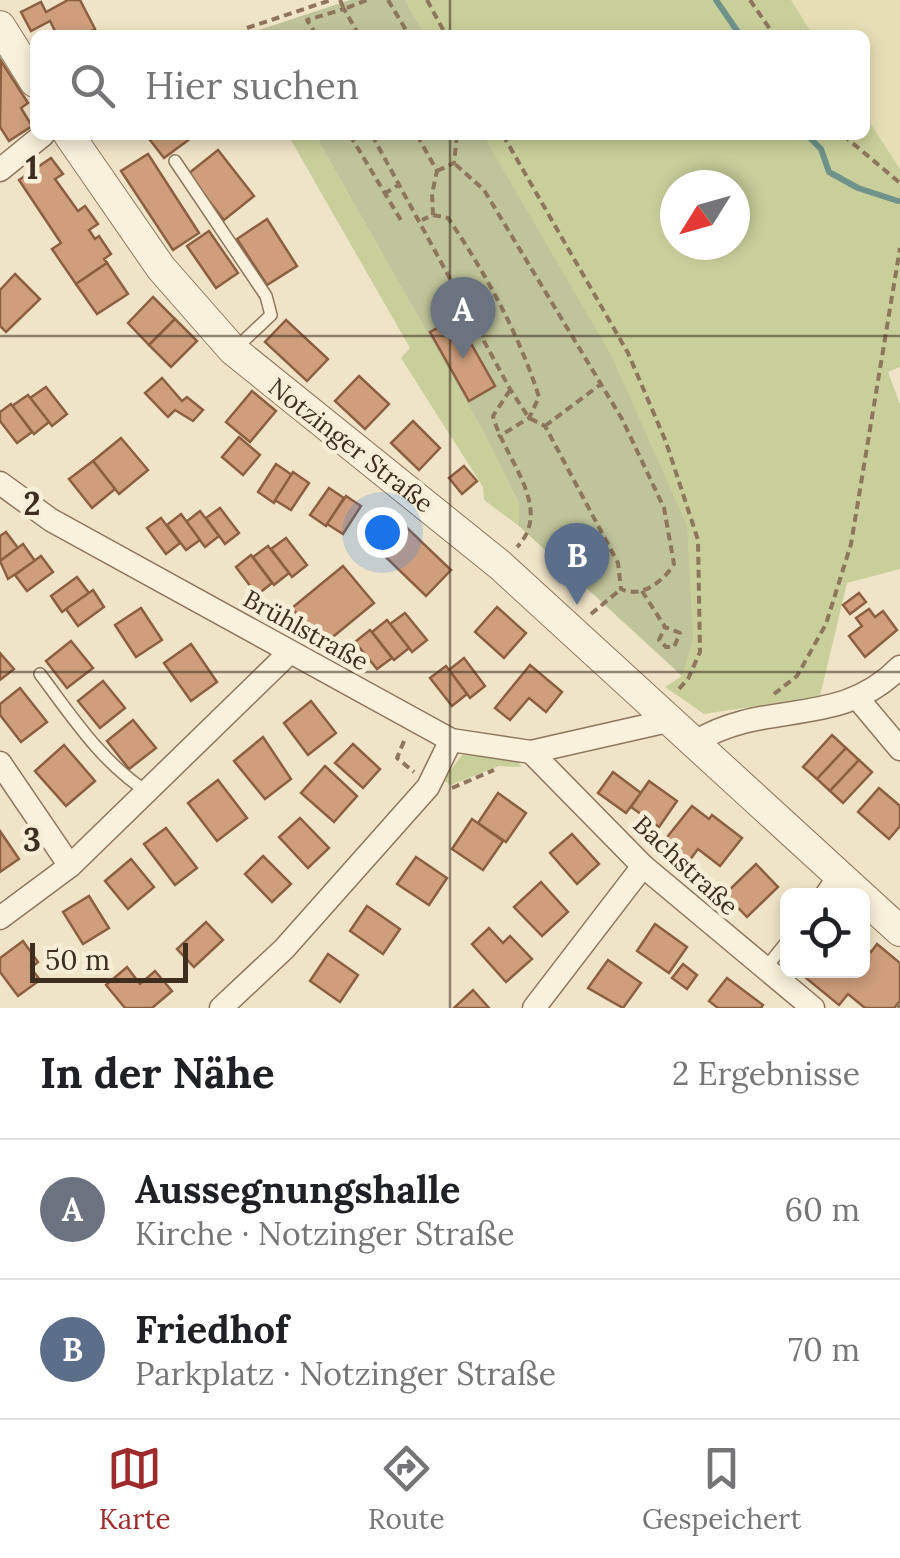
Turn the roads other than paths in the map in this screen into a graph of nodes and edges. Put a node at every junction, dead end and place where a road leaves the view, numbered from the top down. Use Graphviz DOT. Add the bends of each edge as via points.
graph roads {
  1 [pos="0,26"];
  2 [pos="30,74"];
  3 [pos="37,140"];
  4 [pos="72,140"];
  5 [pos="175,161"];
  6 [pos="0,170"];
  7 [pos="233,350"];
  8 [pos="0,483"];
  9 [pos="289,653"];
  10 [pos="900,667"];
  11 [pos="40,674"];
  12 [pos="859,700"];
  13 [pos="662,710"];
  14 [pos="451,740"];
  15 [pos="697,741"];
  16 [pos="900,749"];
  17 [pos="530,752"];
  18 [pos="0,763"];
  19 [pos="149,793"];
  20 [pos="70,866"];
  21 [pos="642,866"];
  22 [pos="828,883"];
  23 [pos="0,918"];
  24 [pos="900,931"];
  25 [pos="780,950"];
  26 [pos="764,970"];
  27 [pos="227,1006"];
  28 [pos="809,1007"];
  29 [pos="534,1008"];
  1 -- 2 [label="street"];
  3 -- 6 [label="street"];
  4 -- 7 [label="street, Notzinger Straße" via="161,268"];
  5 -- 7 [label="lane" via="266,296 272,315"];
  7 -- 13 [label="street, Notzinger Straße" via="500,565"];
  8 -- 9 [label="street, Brühlstraße" via="51,520"];
  9 -- 14 [label="street, Brühlstraße"];
  9 -- 19 [label="street"];
  10 -- 12 [label="street"];
  11 -- 19 [label="lane" via="98,752"];
  12 -- 15 [label="street" via="729,724"];
  12 -- 16 [label="street"];
  13 -- 15 [label="street, Notzinger Straße"];
  13 -- 17 [label="street, Brühlstraße" via="608,736"];
  14 -- 17 [label="street, Brühlstraße"];
  14 -- 27 [label="street" via="435,789"];
  15 -- 22 [label="street, Notzinger Straße"];
  17 -- 21 [label="street, Bachstraße"];
  18 -- 20 [label="street"];
  19 -- 20 [label="street"];
  20 -- 23 [label="street"];
  21 -- 26 [label="street, Bachstraße"];
  21 -- 29 [label="street"];
  22 -- 24 [label="street, Notzinger Straße"];
  25 -- 26 [label="lane"];
  26 -- 28 [label="street, Bachstraße"];
}
